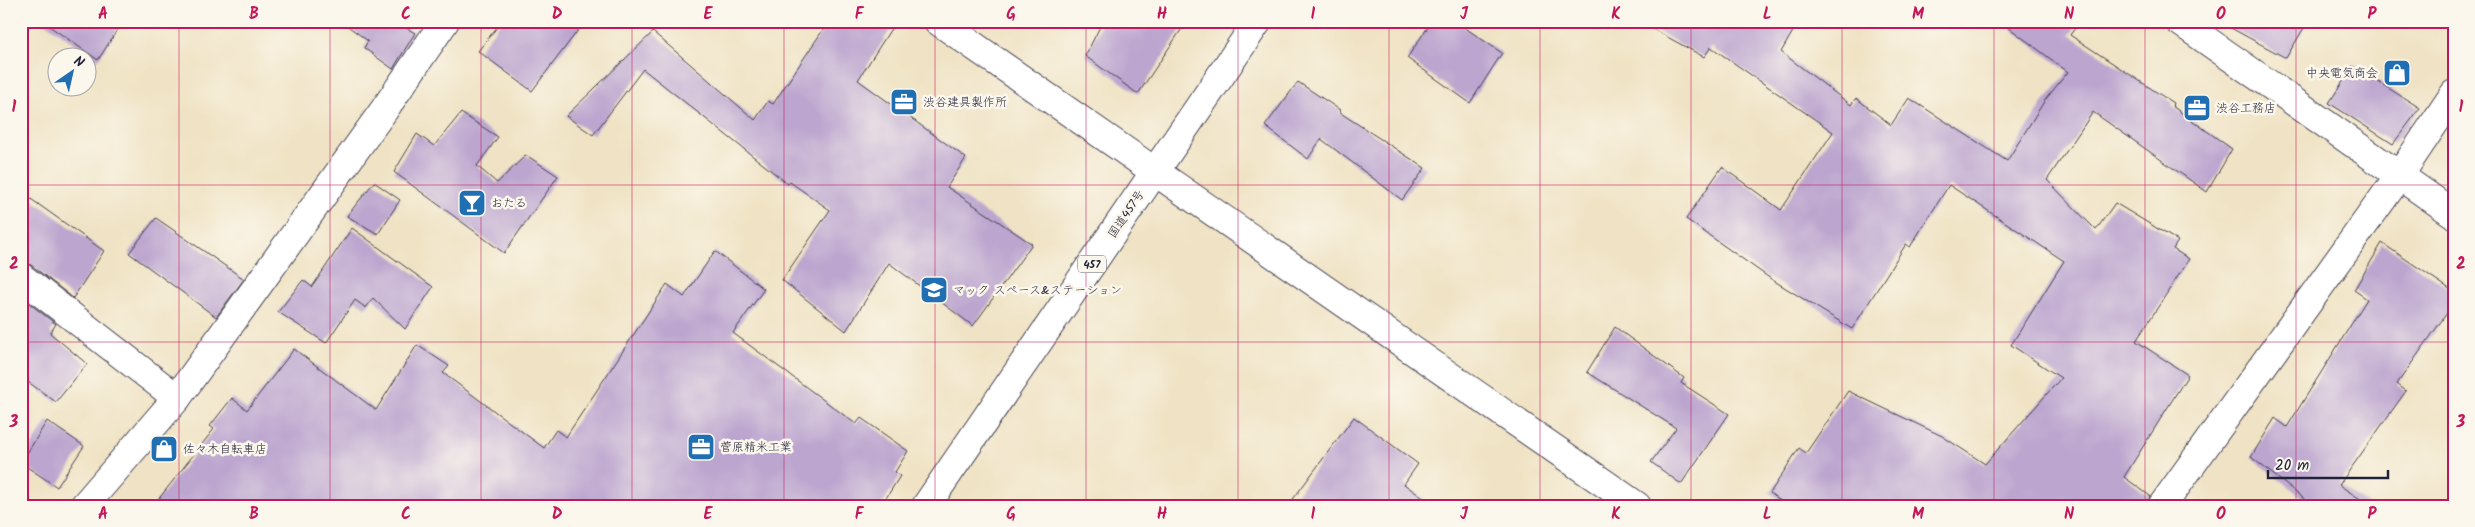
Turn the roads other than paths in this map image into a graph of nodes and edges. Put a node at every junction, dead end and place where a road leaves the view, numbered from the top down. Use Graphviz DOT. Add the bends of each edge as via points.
graph roads {
  1 [pos="445,21"];
  2 [pos="938,21"];
  3 [pos="1258,21"];
  4 [pos="2179,21"];
  5 [pos="2454,94"];
  6 [pos="1156,171"];
  7 [pos="2399,176"];
  8 [pos="2454,214"];
  9 [pos="21,277"];
  10 [pos="177,398"];
  11 [pos="84,506"];
  12 [pos="926,506"];
  13 [pos="1637,506"];
  14 [pos="2162,506"];
  1 -- 10 [label="main road"];
  2 -- 6 [label="main road"];
  3 -- 6 [label="main road, 国道457号 / 457"];
  4 -- 7 [label="main road"];
  5 -- 7 [label="main road"];
  6 -- 12 [label="main road, 国道457号 / 457"];
  6 -- 13 [label="main road"];
  7 -- 8 [label="main road"];
  7 -- 14 [label="main road"];
  9 -- 10 [label="main road"];
  10 -- 11 [label="main road"];
}
